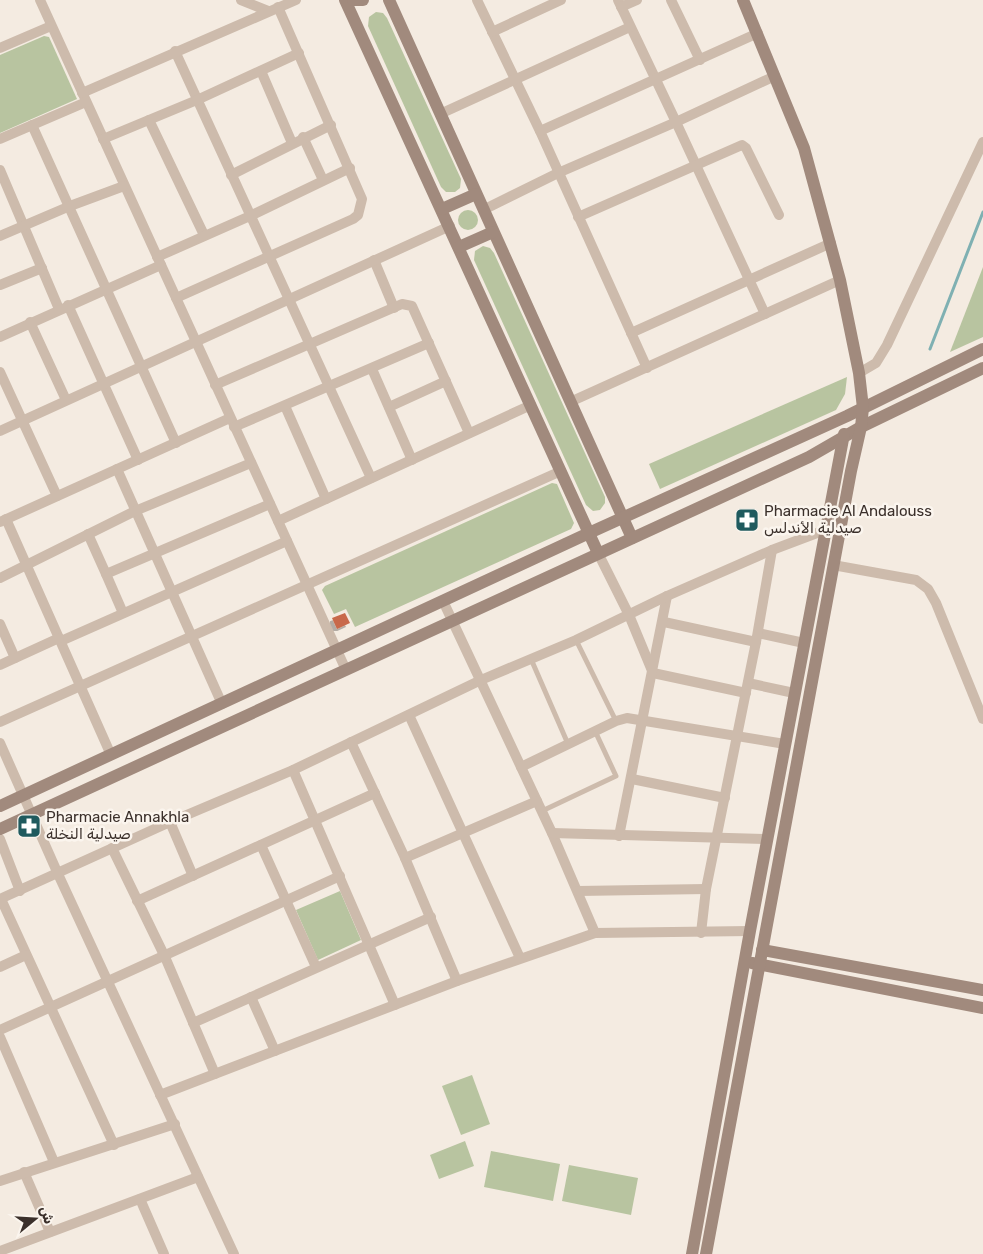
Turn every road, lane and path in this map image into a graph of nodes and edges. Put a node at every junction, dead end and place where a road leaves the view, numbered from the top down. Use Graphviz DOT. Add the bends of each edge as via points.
graph roads {
  1 [pos="40,0"];
  2 [pos="241,0"];
  3 [pos="296,0"];
  4 [pos="345,0"];
  5 [pos="353,0"];
  6 [pos="363,0"];
  7 [pos="389,0"];
  8 [pos="477,0"];
  9 [pos="561,0"];
  10 [pos="637,0"];
  11 [pos="671,0"];
  12 [pos="743,0"];
  13 [pos="620,4"];
  14 [pos="273,9"];
  15 [pos="51,26"];
  16 [pos="630,27"];
  17 [pos="492,32"];
  18 [pos="758,34"];
  19 [pos="0,48"];
  20 [pos="175,51"];
  21 [pos="298,53"];
  22 [pos="700,60"];
  23 [pos="261,71"];
  24 [pos="776,76"];
  25 [pos="514,78"];
  26 [pos="655,81"];
  27 [pos="84,98"];
  28 [pos="197,100"];
  29 [pos="440,114"];
  30 [pos="149,120"];
  31 [pos="676,122"];
  32 [pos="331,125"];
  33 [pos="32,126"];
  34 [pos="540,131"];
  35 [pos="304,138"];
  36 [pos="0,139"];
  37 [pos="103,139"];
  38 [pos="983,142"];
  39 [pos="292,143"];
  40 [pos="697,165"];
  41 [pos="350,168"];
  42 [pos="0,170"];
  43 [pos="558,173"];
  44 [pos="231,174"];
  45 [pos="323,180"];
  46 [pos="3,185"];
  47 [pos="124,186"];
  48 [pos="476,194"];
  49 [pos="70,206"];
  50 [pos="442,209"];
  51 [pos="483,210"];
  52 [pos="779,215"];
  53 [pos="250,216"];
  54 [pos="578,217"];
  55 [pos="24,225"];
  56 [pos="450,226"];
  57 [pos="493,232"];
  58 [pos="204,235"];
  59 [pos="0,236"];
  60 [pos="831,243"];
  61 [pos="459,247"];
  62 [pos="268,256"];
  63 [pos="374,260"];
  64 [pos="159,261"];
  65 [pos="42,268"];
  66 [pos="750,280"];
  67 [pos="840,280"];
  68 [pos="0,285"];
  69 [pos="105,289"];
  70 [pos="176,298"];
  71 [pos="289,299"];
  72 [pos="64,307"];
  73 [pos="394,308"];
  74 [pos="765,314"];
  75 [pos="30,322"];
  76 [pos="631,333"];
  77 [pos="0,336"];
  78 [pos="196,342"];
  79 [pos="429,343"];
  80 [pos="310,346"];
  81 [pos="983,349"];
  82 [pos="141,366"];
  83 [pos="647,368"];
  84 [pos="983,368"];
  85 [pos="372,369"];
  86 [pos="0,372"];
  87 [pos="860,379"];
  88 [pos="446,381"];
  89 [pos="103,384"];
  90 [pos="215,385"];
  91 [pos="328,388"];
  92 [pos="66,400"];
  93 [pos="570,402"];
  94 [pos="531,405"];
  95 [pos="285,406"];
  96 [pos="389,407"];
  97 [pos="863,408"];
  98 [pos="848,416"];
  99 [pos="21,421"];
  100 [pos="232,422"];
  101 [pos="861,427"];
  102 [pos="0,431"];
  103 [pos="469,433"];
  104 [pos="843,439"];
  105 [pos="176,443"];
  106 [pos="809,458"];
  107 [pos="138,460"];
  108 [pos="412,460"];
  109 [pos="251,463"];
  110 [pos="117,469"];
  111 [pos="561,471"];
  112 [pos="837,471"];
  113 [pos="371,478"];
  114 [pos="57,496"];
  115 [pos="326,499"];
  116 [pos="270,504"];
  117 [pos="135,511"];
  118 [pos="623,518"];
  119 [pos="3,521"];
  120 [pos="278,521"];
  121 [pos="825,530"];
  122 [pos="589,533"];
  123 [pos="88,534"];
  124 [pos="632,538"];
  125 [pos="287,541"];
  126 [pos="772,550"];
  127 [pos="154,553"];
  128 [pos="598,553"];
  129 [pos="26,564"];
  130 [pos="833,565"];
  131 [pos="106,574"];
  132 [pos="0,578"];
  133 [pos="307,585"];
  134 [pos="172,592"];
  135 [pos="667,596"];
  136 [pos="444,600"];
  137 [pos="123,613"];
  138 [pos="629,615"];
  139 [pos="453,620"];
  140 [pos="664,622"];
  141 [pos="0,624"];
  142 [pos="192,637"];
  143 [pos="757,638"];
  144 [pos="60,639"];
  145 [pos="576,640"];
  146 [pos="804,643"];
  147 [pos="337,651"];
  148 [pos="15,658"];
  149 [pos="531,659"];
  150 [pos="0,665"];
  151 [pos="346,670"];
  152 [pos="653,672"];
  153 [pos="481,680"];
  154 [pos="81,687"];
  155 [pos="747,688"];
  156 [pos="794,693"];
  157 [pos="222,704"];
  158 [pos="409,715"];
  159 [pos="983,719"];
  160 [pos="644,720"];
  161 [pos="616,721"];
  162 [pos="0,722"];
  163 [pos="595,731"];
  164 [pos="736,738"];
  165 [pos="351,742"];
  166 [pos="0,743"];
  167 [pos="568,744"];
  168 [pos="785,744"];
  169 [pos="111,755"];
  170 [pos="522,767"];
  171 [pos="293,770"];
  172 [pos="616,776"];
  173 [pos="632,778"];
  174 [pos="375,793"];
  175 [pos="24,795"];
  176 [pos="725,798"];
  177 [pos="537,801"];
  178 [pos="0,806"];
  179 [pos="542,811"];
  180 [pos="32,814"];
  181 [pos="316,820"];
  182 [pos="170,822"];
  183 [pos="0,829"];
  184 [pos="464,833"];
  185 [pos="552,833"];
  186 [pos="619,836"];
  187 [pos="717,836"];
  188 [pos="0,839"];
  189 [pos="767,839"];
  190 [pos="261,845"];
  191 [pos="112,848"];
  192 [pos="405,858"];
  193 [pos="58,874"];
  194 [pos="193,876"];
  195 [pos="340,876"];
  196 [pos="706,890"];
  197 [pos="20,891"];
  198 [pos="578,892"];
  199 [pos="0,899"];
  200 [pos="286,900"];
  201 [pos="137,902"];
  202 [pos="431,917"];
  203 [pos="750,931"];
  204 [pos="701,932"];
  205 [pos="596,933"];
  206 [pos="369,943"];
  207 [pos="762,950"];
  208 [pos="26,955"];
  209 [pos="165,957"];
  210 [pos="520,958"];
  211 [pos="745,962"];
  212 [pos="760,964"];
  213 [pos="0,967"];
  214 [pos="316,967"];
  215 [pos="457,981"];
  216 [pos="109,982"];
  217 [pos="983,990"];
  218 [pos="251,996"];
  219 [pos="395,1005"];
  220 [pos="50,1007"];
  221 [pos="983,1008"];
  222 [pos="193,1022"];
  223 [pos="0,1030"];
  224 [pos="0,1037"];
  225 [pos="276,1051"];
  226 [pos="215,1074"];
  227 [pos="160,1095"];
  228 [pos="174,1124"];
  229 [pos="114,1145"];
  230 [pos="54,1162"];
  231 [pos="24,1172"];
  232 [pos="198,1177"];
  233 [pos="0,1181"];
  234 [pos="140,1199"];
  235 [pos="50,1232"];
  236 [pos="0,1252"];
  237 [pos="695,1253"];
  238 [pos="164,1254"];
  239 [pos="234,1254"];
  240 [pos="706,1254"];
  1 -- 15 [label="street"];
  2 -- 14 [label="street"];
  3 -- 14 [label="street"];
  4 -- 50 [label="main road"];
  5 -- 6 [label="main road"];
  7 -- 29 [label="main road"];
  8 -- 17 [label="street"];
  9 -- 17 [label="street"];
  10 -- 13 [label="street"];
  11 -- 22 [label="street"];
  12 -- 18 [label="main road"];
  13 -- 16 [label="street"];
  14 -- 20 [label="street"];
  14 -- 21 [label="street"];
  15 -- 19 [label="street"];
  15 -- 27 [label="street"];
  16 -- 25 [label="street"];
  16 -- 26 [label="street"];
  17 -- 25 [label="street"];
  18 -- 22 [label="street"];
  18 -- 24 [label="main road"];
  20 -- 27 [label="street"];
  20 -- 28 [label="street"];
  21 -- 23 [label="street"];
  21 -- 32 [label="street"];
  22 -- 26 [label="street"];
  23 -- 28 [label="street"];
  23 -- 39 [label="street"];
  24 -- 31 [label="street"];
  24 -- 60 [label="main road" via="804,148"];
  25 -- 29 [label="street"];
  25 -- 34 [label="street"];
  26 -- 31 [label="street"];
  26 -- 34 [label="street"];
  27 -- 33 [label="street"];
  27 -- 37 [label="street"];
  28 -- 30 [label="street"];
  28 -- 44 [label="street"];
  29 -- 48 [label="main road"];
  30 -- 37 [label="street"];
  30 -- 58 [label="street"];
  31 -- 40 [label="street"];
  31 -- 43 [label="street"];
  32 -- 35 [label="street"];
  32 -- 41 [label="street"];
  33 -- 36 [label="street"];
  33 -- 49 [label="street"];
  34 -- 43 [label="street"];
  35 -- 39 [label="street"];
  35 -- 45 [label="street"];
  37 -- 47 [label="street"];
  38 -- 87 [label="street" via="887,345 876,363"];
  39 -- 44 [label="street"];
  40 -- 52 [label="street" via="744,145"];
  40 -- 54 [label="street"];
  40 -- 66 [label="street"];
  41 -- 45 [label="street"];
  41 -- 62 [label="street" via="362,199 358,215"];
  42 -- 46 [label="street"];
  43 -- 51 [label="street"];
  43 -- 54 [label="street"];
  44 -- 53 [label="street"];
  45 -- 53 [label="street"];
  46 -- 55 [label="street"];
  47 -- 49 [label="street"];
  47 -- 64 [label="street"];
  48 -- 50 [label="main road"];
  48 -- 51 [label="main road"];
  49 -- 55 [label="street"];
  49 -- 69 [label="street"];
  50 -- 56 [label="main road"];
  51 -- 57 [label="main road"];
  53 -- 58 [label="street"];
  53 -- 62 [label="street"];
  54 -- 76 [label="street"];
  55 -- 59 [label="street"];
  55 -- 65 [label="street"];
  56 -- 61 [label="main road"];
  56 -- 63 [label="street"];
  57 -- 61 [label="main road"];
  57 -- 93 [label="main road"];
  58 -- 64 [label="street"];
  60 -- 66 [label="street"];
  60 -- 67 [label="main road"];
  61 -- 94 [label="main road"];
  62 -- 70 [label="street"];
  62 -- 71 [label="street"];
  63 -- 71 [label="street"];
  63 -- 73 [label="street"];
  64 -- 69 [label="street"];
  64 -- 70 [label="street"];
  65 -- 68 [label="street"];
  65 -- 72 [label="street"];
  66 -- 74 [label="street"];
  66 -- 76 [label="street"];
  67 -- 74 [label="street"];
  67 -- 87 [label="main road"];
  69 -- 72 [label="street"];
  69 -- 82 [label="street"];
  70 -- 78 [label="street"];
  71 -- 78 [label="street"];
  71 -- 80 [label="street"];
  72 -- 75 [label="street"];
  72 -- 89 [label="street"];
  73 -- 79 [label="street" via="406,303 412,306"];
  73 -- 80 [label="street"];
  74 -- 83 [label="street"];
  75 -- 77 [label="street"];
  75 -- 92 [label="street"];
  76 -- 83 [label="street"];
  78 -- 82 [label="street"];
  78 -- 90 [label="street"];
  79 -- 85 [label="street"];
  79 -- 88 [label="street"];
  80 -- 90 [label="street"];
  80 -- 91 [label="street"];
  81 -- 97 [label="main road"];
  82 -- 89 [label="street"];
  82 -- 105 [label="street"];
  83 -- 93 [label="street"];
  84 -- 101 [label="main road"];
  85 -- 91 [label="street"];
  85 -- 96 [label="street"];
  86 -- 99 [label="street"];
  87 -- 97 [label="main road"];
  87 -- 98 [label="main road"];
  88 -- 96 [label="street"];
  88 -- 103 [label="street"];
  89 -- 92 [label="street"];
  89 -- 107 [label="street"];
  90 -- 100 [label="street"];
  91 -- 95 [label="street"];
  91 -- 113 [label="street"];
  92 -- 99 [label="street"];
  93 -- 118 [label="main road"];
  94 -- 103 [label="street"];
  94 -- 111 [label="main road"];
  95 -- 100 [label="street"];
  95 -- 115 [label="street"];
  96 -- 108 [label="street"];
  97 -- 98 [label="main road"];
  97 -- 101 [label="main road"];
  98 -- 104 [label="main road"];
  98 -- 118 [label="main road"];
  99 -- 102 [label="street"];
  99 -- 114 [label="street"];
  100 -- 105 [label="street"];
  100 -- 109 [label="street"];
  101 -- 104 [label="main road"];
  101 -- 130 [label="main road"];
  103 -- 108 [label="street"];
  104 -- 106 [label="main road"];
  104 -- 112 [label="main road"];
  105 -- 107 [label="street"];
  106 -- 112 [label="main road" via="822,458"];
  106 -- 124 [label="main road"];
  107 -- 110 [label="street"];
  108 -- 113 [label="street"];
  109 -- 116 [label="street"];
  109 -- 117 [label="street"];
  110 -- 114 [label="street"];
  110 -- 117 [label="street"];
  111 -- 122 [label="main road"];
  111 -- 133 [label="street"];
  112 -- 121 [label="main road"];
  113 -- 115 [label="street"];
  114 -- 119 [label="street"];
  115 -- 120 [label="street"];
  116 -- 120 [label="street"];
  116 -- 127 [label="street"];
  117 -- 123 [label="street"];
  117 -- 127 [label="street"];
  118 -- 122 [label="main road"];
  118 -- 124 [label="main road"];
  119 -- 129 [label="street"];
  120 -- 125 [label="street"];
  121 -- 126 [label="street"];
  121 -- 146 [label="main road"];
  122 -- 128 [label="main road"];
  122 -- 136 [label="main road"];
  123 -- 129 [label="street"];
  123 -- 131 [label="street"];
  124 -- 128 [label="main road"];
  125 -- 133 [label="street"];
  125 -- 134 [label="street"];
  126 -- 135 [label="street"];
  126 -- 143 [label="street"];
  127 -- 131 [label="street"];
  127 -- 134 [label="street"];
  128 -- 138 [label="street"];
  128 -- 139 [label="main road"];
  129 -- 132 [label="street"];
  129 -- 144 [label="street"];
  130 -- 159 [label="street" via="908,577 928,589"];
  130 -- 207 [label="main road"];
  131 -- 137 [label="street"];
  133 -- 142 [label="street"];
  133 -- 147 [label="street"];
  134 -- 137 [label="street"];
  134 -- 142 [label="street"];
  135 -- 138 [label="street"];
  135 -- 140 [label="street"];
  136 -- 139 [label="street"];
  136 -- 147 [label="main road"];
  137 -- 144 [label="street"];
  138 -- 145 [label="street"];
  138 -- 152 [label="street"];
  139 -- 151 [label="main road"];
  139 -- 153 [label="street"];
  140 -- 143 [label="street"];
  140 -- 152 [label="street"];
  141 -- 148 [label="street"];
  142 -- 154 [label="street"];
  142 -- 157 [label="street"];
  143 -- 146 [label="street"];
  143 -- 155 [label="street"];
  144 -- 148 [label="street"];
  144 -- 154 [label="street"];
  145 -- 149 [label="street"];
  145 -- 161 [label="lane"];
  146 -- 156 [label="main road"];
  147 -- 151 [label="street"];
  147 -- 157 [label="main road"];
  148 -- 150 [label="street"];
  149 -- 153 [label="street"];
  149 -- 167 [label="lane"];
  151 -- 180 [label="main road"];
  152 -- 155 [label="street"];
  152 -- 160 [label="street"];
  153 -- 158 [label="street"];
  153 -- 170 [label="street"];
  154 -- 162 [label="street"];
  154 -- 169 [label="street"];
  155 -- 156 [label="street"];
  155 -- 164 [label="street"];
  156 -- 168 [label="main road"];
  157 -- 169 [label="main road"];
  158 -- 165 [label="street"];
  158 -- 184 [label="street"];
  160 -- 161 [label="street" via="627,718"];
  160 -- 164 [label="street"];
  160 -- 173 [label="street"];
  161 -- 163 [label="street"];
  163 -- 167 [label="street"];
  163 -- 172 [label="lane"];
  164 -- 168 [label="street"];
  164 -- 176 [label="street"];
  165 -- 171 [label="street"];
  165 -- 174 [label="street"];
  166 -- 175 [label="street"];
  167 -- 170 [label="street"];
  168 -- 189 [label="main road"];
  169 -- 175 [label="main road"];
  170 -- 177 [label="street"];
  171 -- 181 [label="street"];
  171 -- 182 [label="street"];
  172 -- 173 [label="lane"];
  172 -- 179 [label="lane"];
  173 -- 176 [label="street"];
  173 -- 186 [label="street"];
  174 -- 181 [label="street"];
  174 -- 192 [label="street"];
  175 -- 178 [label="main road"];
  175 -- 180 [label="street"];
  176 -- 187 [label="street"];
  177 -- 179 [label="street"];
  177 -- 184 [label="street"];
  179 -- 185 [label="street"];
  180 -- 183 [label="main road"];
  180 -- 193 [label="street"];
  181 -- 190 [label="street"];
  181 -- 195 [label="street"];
  182 -- 191 [label="street"];
  182 -- 194 [label="street"];
  184 -- 192 [label="street"];
  184 -- 210 [label="street"];
  185 -- 186 [label="street"];
  185 -- 198 [label="street"];
  186 -- 187 [label="street"];
  187 -- 189 [label="street"];
  187 -- 196 [label="street"];
  188 -- 197 [label="street"];
  189 -- 203 [label="main road"];
  190 -- 194 [label="street"];
  190 -- 200 [label="street"];
  191 -- 193 [label="street"];
  191 -- 201 [label="street"];
  192 -- 202 [label="street"];
  193 -- 197 [label="street"];
  193 -- 216 [label="street"];
  194 -- 201 [label="street"];
  195 -- 200 [label="street"];
  195 -- 206 [label="street"];
  196 -- 198 [label="street"];
  196 -- 204 [label="street"];
  197 -- 199 [label="street"];
  198 -- 205 [label="street"];
  199 -- 208 [label="street"];
  200 -- 209 [label="street"];
  200 -- 214 [label="street"];
  201 -- 209 [label="street"];
  202 -- 206 [label="street"];
  202 -- 215 [label="street"];
  203 -- 204 [label="street"];
  203 -- 211 [label="main road"];
  204 -- 205 [label="street"];
  205 -- 210 [label="street"];
  206 -- 214 [label="street"];
  206 -- 219 [label="street"];
  207 -- 212 [label="main road"];
  207 -- 217 [label="main road"];
  208 -- 213 [label="street"];
  208 -- 220 [label="street"];
  209 -- 216 [label="street"];
  209 -- 222 [label="street"];
  210 -- 215 [label="street"];
  211 -- 212 [label="main road"];
  211 -- 237 [label="main road"];
  212 -- 221 [label="main road"];
  212 -- 240 [label="main road"];
  214 -- 218 [label="street"];
  215 -- 219 [label="street"];
  216 -- 220 [label="street"];
  216 -- 227 [label="street"];
  218 -- 222 [label="street"];
  218 -- 225 [label="street"];
  219 -- 225 [label="street"];
  220 -- 223 [label="street"];
  220 -- 229 [label="street"];
  222 -- 226 [label="street"];
  224 -- 230 [label="street"];
  225 -- 226 [label="street"];
  226 -- 227 [label="street"];
  227 -- 228 [label="street"];
  228 -- 229 [label="street"];
  228 -- 232 [label="street"];
  229 -- 230 [label="street"];
  230 -- 231 [label="street"];
  231 -- 233 [label="street"];
  231 -- 235 [label="street"];
  232 -- 234 [label="street"];
  232 -- 239 [label="street"];
  234 -- 235 [label="street"];
  234 -- 238 [label="street"];
  235 -- 236 [label="street"];
}
